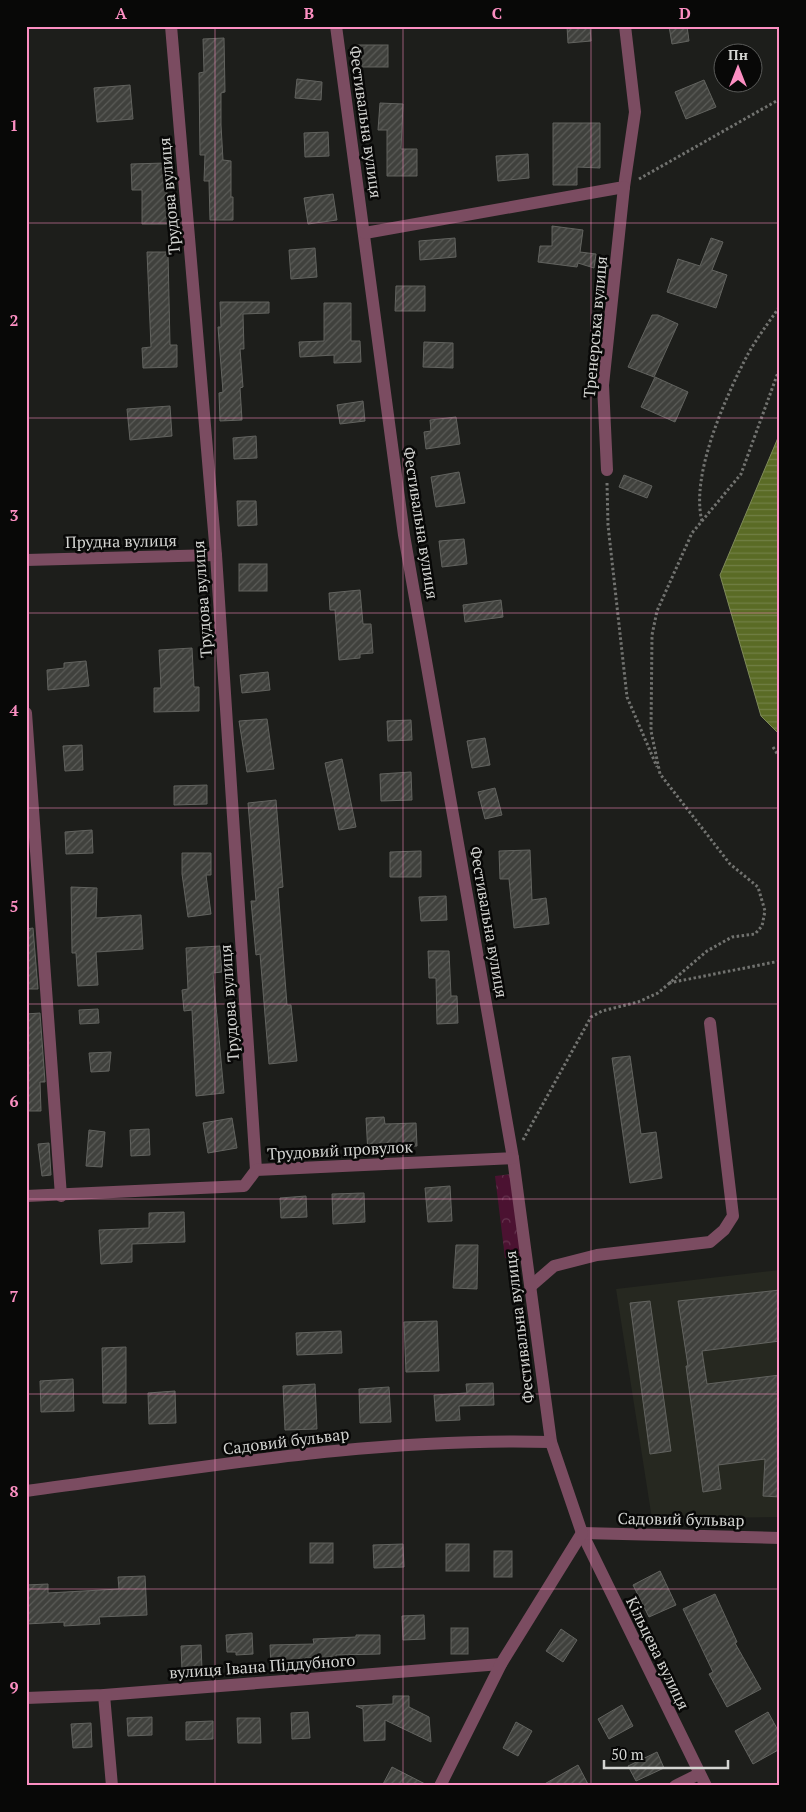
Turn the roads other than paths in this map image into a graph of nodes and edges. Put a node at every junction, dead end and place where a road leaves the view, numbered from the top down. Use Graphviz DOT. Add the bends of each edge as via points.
graph roads {
  1 [pos="171,26"];
  2 [pos="336,26"];
  3 [pos="625,26"];
  4 [pos="624,187"];
  5 [pos="365,233"];
  6 [pos="607,470"];
  7 [pos="216,555"];
  8 [pos="26,560"];
  9 [pos="26,713"];
  10 [pos="710,1023"];
  11 [pos="513,1158"];
  12 [pos="256,1170"];
  13 [pos="26,1196"];
  14 [pos="61,1196"];
  15 [pos="531,1286"];
  16 [pos="551,1442"];
  17 [pos="26,1491"];
  18 [pos="582,1534"];
  19 [pos="780,1538"];
  20 [pos="501,1664"];
  21 [pos="104,1695"];
  22 [pos="26,1698"];
  23 [pos="699,1774"];
  24 [pos="112,1786"];
  25 [pos="440,1786"];
  26 [pos="675,1786"];
  27 [pos="706,1786"];
  1 -- 7 [label="street, Трудова вулиця"];
  2 -- 5 [label="street, Фестивальна вулиця"];
  3 -- 4 [label="street, Тренерська вулиця" via="635,112"];
  4 -- 5 [label="street"];
  4 -- 6 [label="street, Тренерська вулиця" via="603,385"];
  5 -- 11 [label="street, Фестивальна вулиця" via="404,535"];
  7 -- 8 [label="street, Прудна вулиця"];
  7 -- 12 [label="street, Трудова вулиця"];
  9 -- 14 [label="street"];
  10 -- 15 [label="street" via="734,1216 710,1242 598,1255 554,1266"];
  11 -- 12 [label="street, Трудовий провулок"];
  11 -- 15 [label="street, Фестивальна вулиця"];
  12 -- 14 [label="street, Трудовий провулок" via="244,1186"];
  13 -- 14 [label="street, Трудовий провулок"];
  15 -- 16 [label="street, Фестивальна вулиця"];
  16 -- 17 [label="street, Садовий бульвар" via="375,1446"];
  16 -- 18 [label="street, Фестивальна вулиця"];
  18 -- 19 [label="street, Садовий бульвар"];
  18 -- 20 [label="street"];
  18 -- 23 [label="street, Кільцева вулиця"];
  20 -- 21 [label="street, вулиця Івана Піддубного"];
  20 -- 25 [label="street"];
  21 -- 22 [label="street, вулиця Івана Піддубного"];
  21 -- 24 [label="street"];
  23 -- 26 [label="street"];
  23 -- 27 [label="street, Кільцева вулиця"];
}
